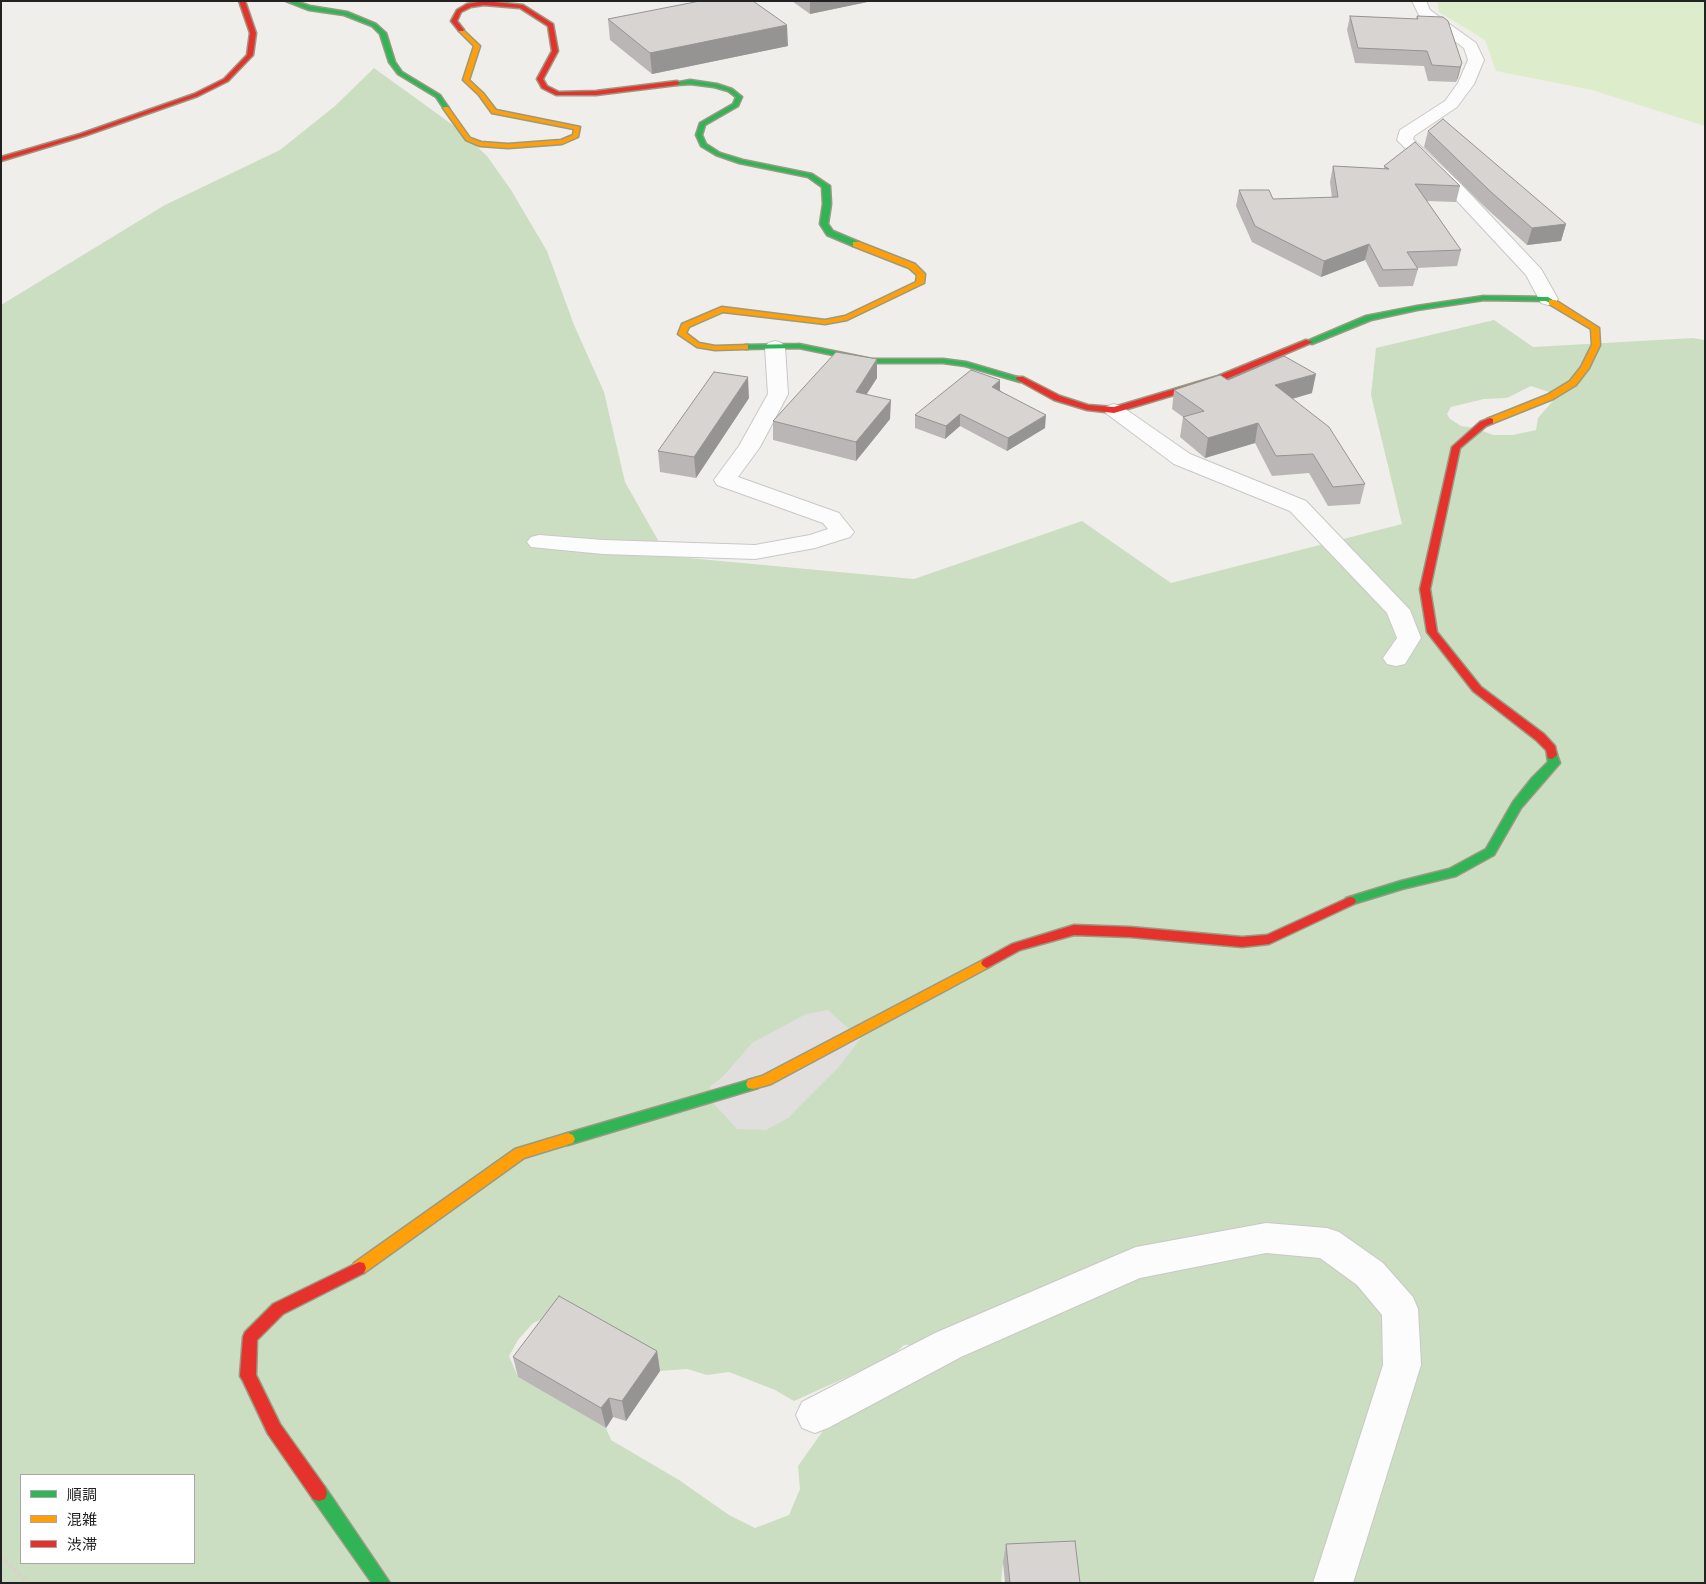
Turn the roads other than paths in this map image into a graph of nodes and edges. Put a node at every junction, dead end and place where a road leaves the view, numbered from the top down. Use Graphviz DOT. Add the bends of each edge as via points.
graph roads {
  1 [pos="242,1"];
  2 [pos="289,1"];
  3 [pos="1419,1"];
  4 [pos="468,3"];
  5 [pos="1,159"];
  6 [pos="1548,299"];
  7 [pos="775,347"];
  8 [pos="1114,410"];
  9 [pos="539,542"];
  10 [pos="1396,658"];
  11 [pos="815,1415"];
  12 [pos="382,1583"];
  13 [pos="1333,1583"];
  1 -- 5 [label="street" via="253,33 250,55 226,80 187,98 82,135"];
  2 -- 4 [label="street" via="345,14 374,25 383,33 392,62 400,73 438,96 468,139 480,144 527,146 562,142 576,136 578,128 494,112 466,80 477,46 454,21"];
  3 -- 6 [label="street" via="1424,12 1471,46 1476,60 1466,84 1451,104 1406,134 1405,140 1534,273"];
  4 -- 7 [label="street" via="521,6 551,25 555,51 540,79 544,87 558,94 690,82 730,90 739,97 736,105 702,124 699,135 703,146 741,162 810,175 826,186 824,224 830,234 912,266 921,274 920,283 848,318 825,322 722,309 685,326 682,334 697,345 715,348"];
  6 -- 8 [label="street" via="1484,298 1369,318 1221,378"];
  6 -- 12 [label="street" via="1595,328 1596,345 1573,383 1550,398 1483,424 1456,447 1425,589 1432,632 1477,689 1540,737 1550,749 1554,763 1517,805 1490,852 1452,873 1348,902 1269,939 1242,942 1074,930 1016,947 766,1080 520,1153 367,1264 278,1309 250,1337 248,1376 274,1430"];
  7 -- 8 [label="street" via="799,346 872,361 966,364 1023,380 1057,398"];
  7 -- 9 [label="street" via="778,394 749,447 724,480 831,518 842,532 815,541 755,552"];
  8 -- 10 [label="street" via="1182,459 1298,506 1398,610 1409,638"];
  11 -- 13 [label="street" via="948,1345 1136,1263 1266,1238 1327,1243 1370,1274 1400,1309 1402,1365"];
}
